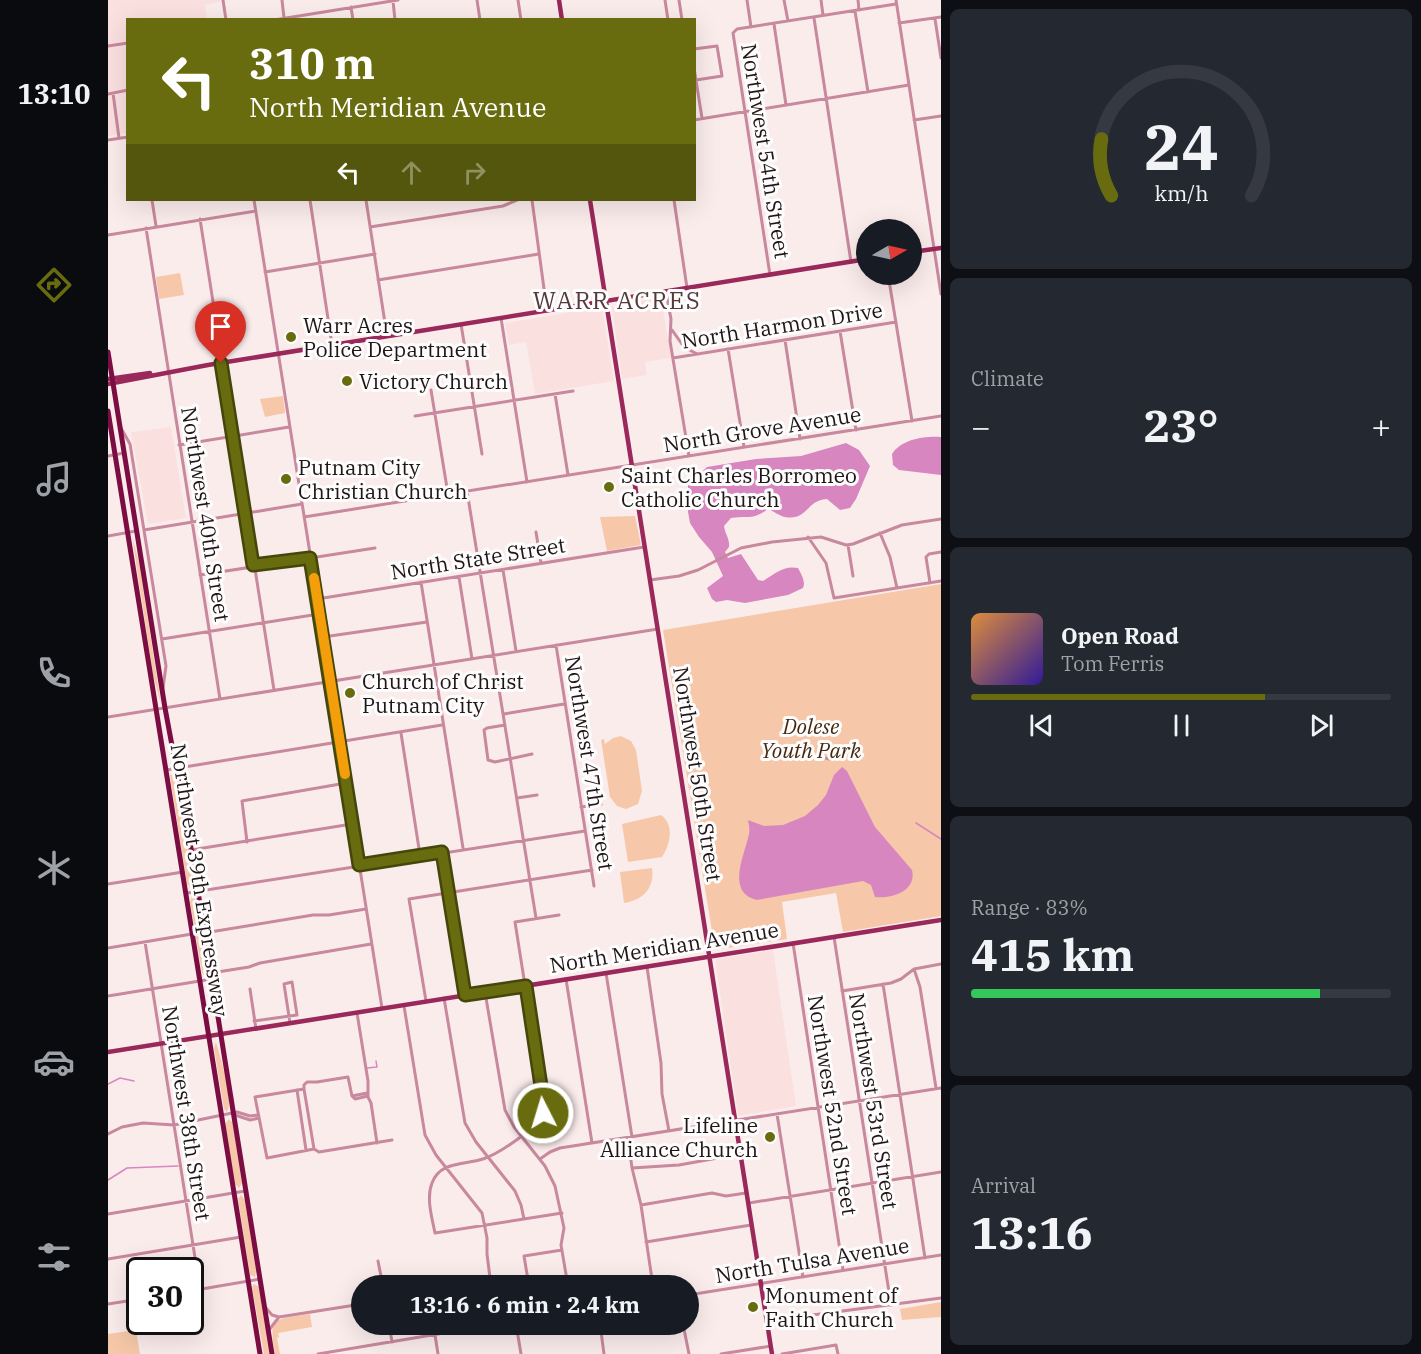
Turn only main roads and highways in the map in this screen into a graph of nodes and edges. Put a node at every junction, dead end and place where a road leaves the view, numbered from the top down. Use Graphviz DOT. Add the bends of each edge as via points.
graph roads {
  1 [pos="560,0"];
  2 [pos="562,18"];
  3 [pos="590,201"];
  4 [pos="941,248"];
  5 [pos="922,251"];
  6 [pos="856,261"];
  7 [pos="605,302"];
  8 [pos="108,352"];
  9 [pos="110,381"];
  10 [pos="108,411"];
  11 [pos="941,920"];
  12 [pos="710,957"];
  13 [pos="221,1034"];
  14 [pos="209,1036"];
  15 [pos="108,1052"];
  16 [pos="260,1354"];
  17 [pos="272,1354"];
  18 [pos="772,1354"];
  1 -- 2 [label="main road"];
  3 -- 7 [label="main road, Northwest 50th Street"];
  4 -- 5 [label="main road"];
  6 -- 7 [label="main road"];
  7 -- 9 [label="main road"];
  7 -- 12 [label="main road, Northwest 50th Street"];
  8 -- 9 [label="highway, Northwest 39th Expressway"];
  9 -- 13 [label="highway, Northwest 39th Expressway"];
  10 -- 14 [label="highway, Northwest 39th Expressway"];
  11 -- 12 [label="main road, North Meridian Avenue"];
  12 -- 13 [label="main road, North Meridian Avenue"];
  12 -- 18 [label="main road, Northwest 50th Street"];
  13 -- 14 [label="main road, North Meridian Avenue"];
  13 -- 17 [label="highway, Northwest 39th Expressway"];
  14 -- 15 [label="main road, North Meridian Avenue"];
  14 -- 16 [label="highway, Northwest 39th Expressway"];
}
